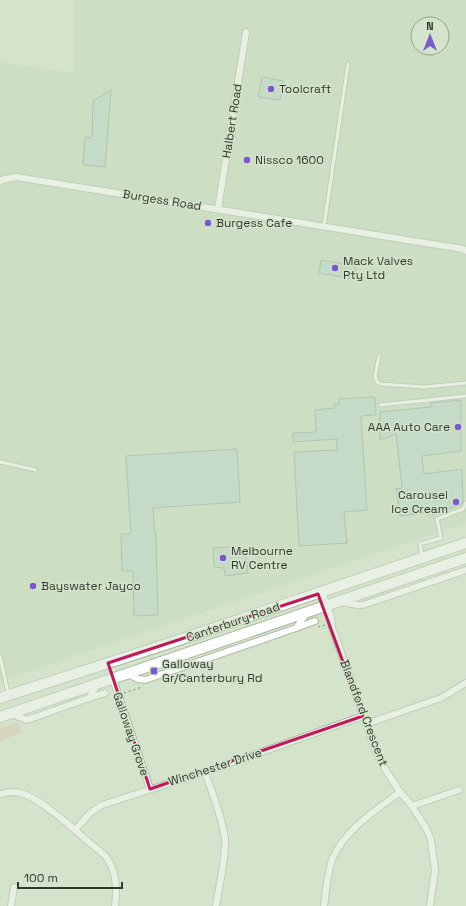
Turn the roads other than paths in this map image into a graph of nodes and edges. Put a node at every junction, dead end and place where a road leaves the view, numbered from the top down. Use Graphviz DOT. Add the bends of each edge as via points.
graph roads {
  1 [pos="246,32"];
  2 [pos="348,64"];
  3 [pos="0,181"];
  4 [pos="218,209"];
  5 [pos="324,226"];
  6 [pos="466,251"];
  7 [pos="379,356"];
  8 [pos="466,383"];
  9 [pos="466,396"];
  10 [pos="380,406"];
  11 [pos="0,462"];
  12 [pos="36,470"];
  13 [pos="466,503"];
  14 [pos="466,543"];
  15 [pos="422,558"];
  16 [pos="466,558"];
  17 [pos="466,570"];
  18 [pos="320,593"];
  19 [pos="339,602"];
  20 [pos="325,606"];
  21 [pos="307,612"];
  22 [pos="315,621"];
  23 [pos="296,628"];
  24 [pos="0,656"];
  25 [pos="108,663"];
  26 [pos="128,674"];
  27 [pos="113,679"];
  28 [pos="466,683"];
  29 [pos="98,684"];
  30 [pos="104,693"];
  31 [pos="4,696"];
  32 [pos="90,698"];
  33 [pos="4,715"];
  34 [pos="363,716"];
  35 [pos="366,724"];
  36 [pos="205,772"];
  37 [pos="150,789"];
  38 [pos="458,790"];
  39 [pos="400,792"];
  40 [pos="0,794"];
  41 [pos="412,806"];
  42 [pos="75,830"];
  43 [pos="14,887"];
  44 [pos="11,906"];
  45 [pos="115,906"];
  46 [pos="216,906"];
  47 [pos="324,906"];
  48 [pos="430,906"];
  1 -- 4 [label="street, Halbert Road"];
  2 -- 5 [label="lane"];
  3 -- 4 [label="street, Burgess Road" via="16,177"];
  4 -- 5 [label="street, Burgess Road"];
  5 -- 6 [label="street, Burgess Road"];
  7 -- 8 [label="lane" via="375,376 381,384 424,387"];
  9 -- 10 [label="lane"];
  11 -- 12 [label="lane"];
  13 -- 15 [label="lane" via="463,509 438,518 441,538 420,544"];
  14 -- 15 [label="main road, Canterbury Road"];
  15 -- 18 [label="main road, Canterbury Road"];
  16 -- 19 [label="main road, Canterbury Road"];
  17 -- 19 [label="street, Canterbury Road" via="363,605"];
  18 -- 20 [label="street, Blandford Crescent"];
  18 -- 25 [label="main road, Canterbury Road"];
  19 -- 20 [label="main road, Canterbury Road"];
  20 -- 21 [label="main road, Canterbury Road"];
  20 -- 34 [label="street, Blandford Crescent"];
  21 -- 23 [label="street"];
  21 -- 26 [label="main road, Canterbury Road"];
  22 -- 23 [label="street"];
  23 -- 26 [label="street" via="145,680"];
  24 -- 31 [label="lane"];
  25 -- 27 [label="main road"];
  25 -- 31 [label="main road, Canterbury Road"];
  26 -- 27 [label="main road, Canterbury Road"];
  27 -- 29 [label="main road, Canterbury Road"];
  27 -- 37 [label="street, Galloway Grove"];
  28 -- 35 [label="street" via="441,698"];
  29 -- 32 [label="street"];
  29 -- 33 [label="main road, Canterbury Road"];
  30 -- 32 [label="street, Canterbury Road"];
  32 -- 33 [label="street, Canterbury Road" via="27,720 15,714"];
  34 -- 35 [label="street, Blandford Crescent"];
  34 -- 36 [label="street, Winchester Drive"];
  35 -- 39 [label="street, Blandford Crescent" via="385,769"];
  36 -- 37 [label="street, Winchester Drive"];
  36 -- 46 [label="street" via="225,840"];
  37 -- 42 [label="street, Winchester Drive" via="102,805 90,813"];
  38 -- 41 [label="street"];
  39 -- 41 [label="street, Blandford Crescent"];
  39 -- 47 [label="street" via="357,825 337,849 332,861"];
  40 -- 42 [label="street" via="22,793 38,801"];
  41 -- 48 [label="street, Blandford Crescent" via="427,830 433,846 436,870"];
  42 -- 45 [label="street" via="107,858 115,882"];
  43 -- 44 [label="street"];
}
